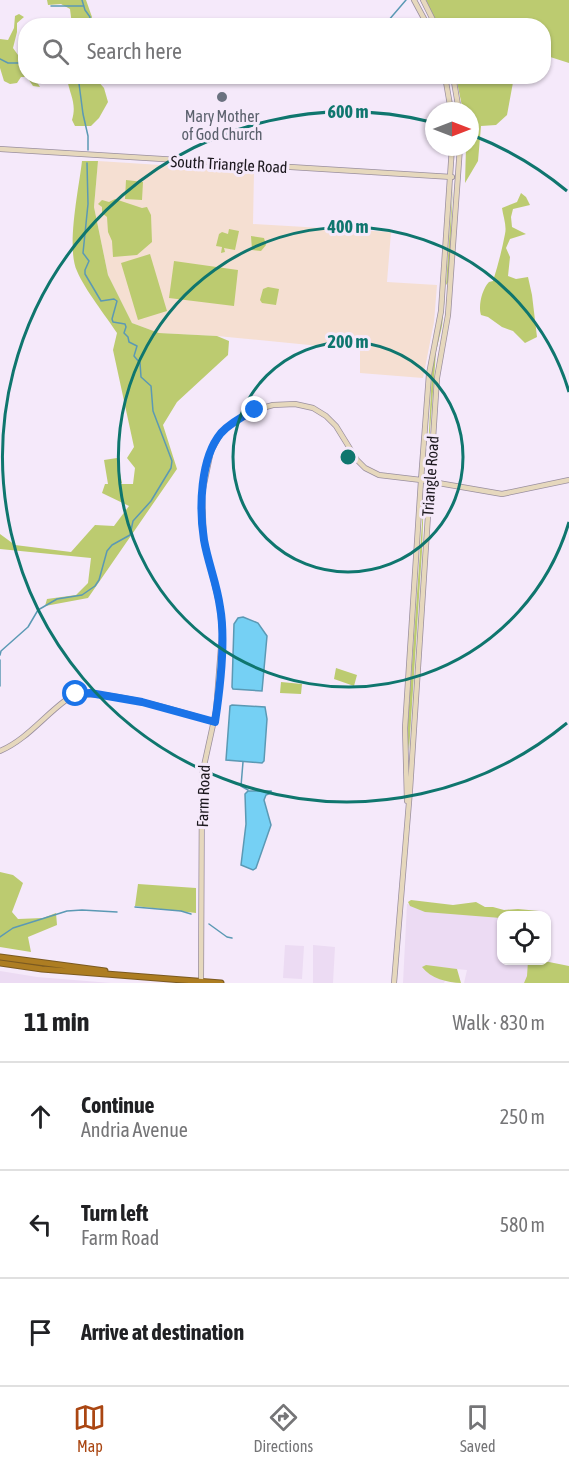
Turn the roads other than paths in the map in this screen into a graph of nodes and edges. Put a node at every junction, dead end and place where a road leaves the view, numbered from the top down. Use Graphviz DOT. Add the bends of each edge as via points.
graph roads {
  1 [pos="414,0"];
  2 [pos="423,0"];
  3 [pos="424,18"];
  4 [pos="432,18"];
  5 [pos="447,84"];
  6 [pos="454,84"];
  7 [pos="450,102"];
  8 [pos="457,102"];
  9 [pos="0,149"];
  10 [pos="451,156"];
  11 [pos="459,156"];
  12 [pos="450,177"];
  13 [pos="458,178"];
  14 [pos="422,480"];
  15 [pos="569,480"];
  16 [pos="429,482"];
  17 [pos="215,722"];
  18 [pos="0,751"];
  19 [pos="408,807"];
  20 [pos="0,957"];
  21 [pos="0,963"];
  22 [pos="135,975"];
  23 [pos="201,981"];
  24 [pos="221,983"];
  25 [pos="394,983"];
  1 -- 3 [label="street"];
  2 -- 4 [label="street"];
  5 -- 7 [label="street"];
  6 -- 8 [label="street"];
  9 -- 12 [label="street, South Triangle Road"];
  10 -- 12 [label="street, Triangle Road"];
  11 -- 13 [label="street, Triangle Road"];
  12 -- 13 [label="street, South Triangle Road"];
  12 -- 14 [label="street, Triangle Road" via="441,310 429,374"];
  13 -- 16 [label="street, Triangle Road" via="448,315 438,365"];
  14 -- 16 [label="street, Farm Road"];
  14 -- 17 [label="street, Farm Road" via="370,471 351,453 331,420 301,405 279,404 255,410 221,433 211,451 202,502 204,540 221,616"];
  14 -- 19 [label="street, Triangle Road" via="405,728"];
  15 -- 16 [label="street, Farm Road" via="501,494"];
  16 -- 19 [label="street, Triangle Road"];
  17 -- 18 [label="street" via="142,702 82,693 68,698"];
  17 -- 23 [label="street, Farm Road" via="202,775"];
  19 -- 25 [label="street, Triangle Road"];
  20 -- 22 [label="highway"];
  21 -- 22 [label="highway"];
  22 -- 23 [label="highway"];
  23 -- 24 [label="highway"];
}
